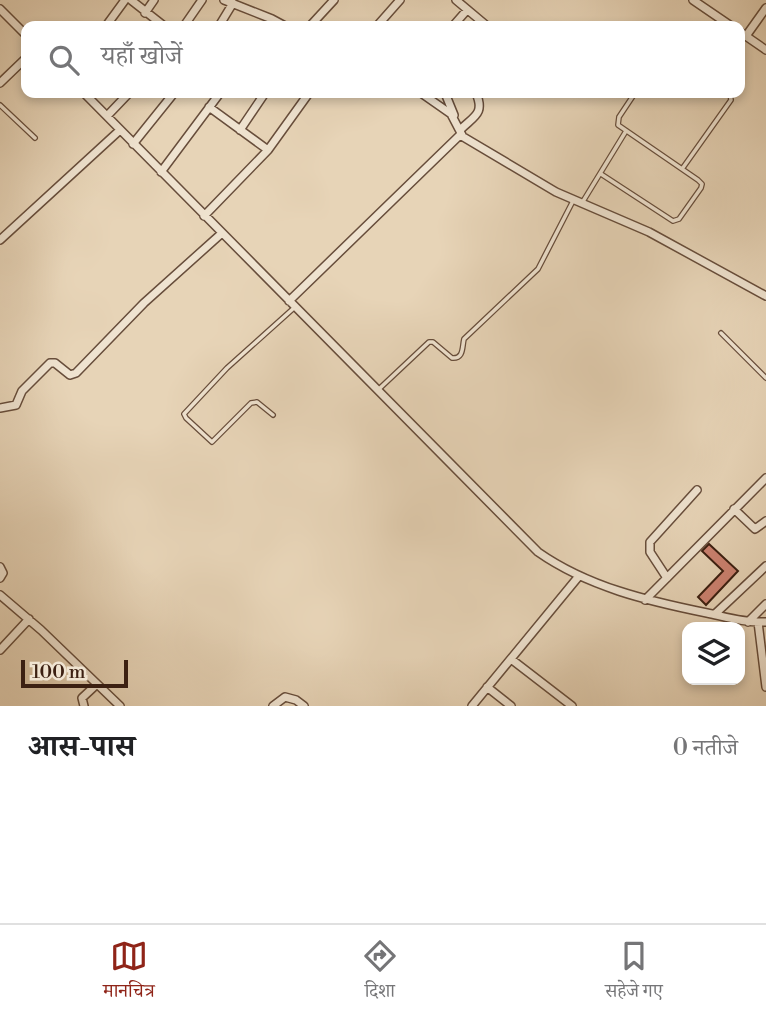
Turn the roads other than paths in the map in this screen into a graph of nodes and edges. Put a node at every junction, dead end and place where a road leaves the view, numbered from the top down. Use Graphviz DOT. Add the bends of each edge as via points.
graph roads {
  1 [pos="128,0"];
  2 [pos="154,0"];
  3 [pos="202,0"];
  4 [pos="224,0"];
  5 [pos="334,0"];
  6 [pos="400,0"];
  7 [pos="456,0"];
  8 [pos="693,0"];
  9 [pos="233,3"];
  10 [pos="766,8"];
  11 [pos="0,9"];
  12 [pos="467,10"];
  13 [pos="145,13"];
  14 [pos="110,21"];
  15 [pos="157,21"];
  16 [pos="187,21"];
  17 [pos="222,21"];
  18 [pos="267,21"];
  19 [pos="315,21"];
  20 [pos="381,21"];
  21 [pos="457,21"];
  22 [pos="481,21"];
  23 [pos="722,21"];
  24 [pos="21,30"];
  25 [pos="745,32"];
  26 [pos="745,35"];
  27 [pos="766,50"];
  28 [pos="21,63"];
  29 [pos="0,83"];
  30 [pos="89,98"];
  31 [pos="124,98"];
  32 [pos="170,98"];
  33 [pos="216,98"];
  34 [pos="262,98"];
  35 [pos="305,98"];
  36 [pos="429,98"];
  37 [pos="448,98"];
  38 [pos="478,98"];
  39 [pos="632,98"];
  40 [pos="731,98"];
  41 [pos="0,105"];
  42 [pos="209,107"];
  43 [pos="107,116"];
  44 [pos="455,118"];
  45 [pos="120,130"];
  46 [pos="240,130"];
  47 [pos="626,131"];
  48 [pos="461,133"];
  49 [pos="35,138"];
  50 [pos="133,144"];
  51 [pos="268,150"];
  52 [pos="681,169"];
  53 [pos="161,172"];
  54 [pos="601,174"];
  55 [pos="574,199"];
  56 [pos="582,203"];
  57 [pos="204,216"];
  58 [pos="222,233"];
  59 [pos="0,240"];
  60 [pos="766,296"];
  61 [pos="292,304"];
  62 [pos="721,332"];
  63 [pos="766,378"];
  64 [pos="378,391"];
  65 [pos="0,408"];
  66 [pos="273,415"];
  67 [pos="766,478"];
  68 [pos="697,490"];
  69 [pos="734,509"];
  70 [pos="766,521"];
  71 [pos="766,566"];
  72 [pos="0,567"];
  73 [pos="579,576"];
  74 [pos="0,578"];
  75 [pos="667,578"];
  76 [pos="0,595"];
  77 [pos="645,600"];
  78 [pos="766,604"];
  79 [pos="715,614"];
  80 [pos="29,619"];
  81 [pos="748,622"];
  82 [pos="762,622"];
  83 [pos="0,650"];
  84 [pos="511,659"];
  85 [pos="97,684"];
  86 [pos="487,687"];
  87 [pos="766,687"];
  88 [pos="84,706"];
  89 [pos="120,706"];
  90 [pos="272,706"];
  91 [pos="304,706"];
  92 [pos="472,706"];
  93 [pos="511,706"];
  94 [pos="572,706"];
  1 -- 13 [label="street"];
  1 -- 14 [label="street"];
  2 -- 13 [label="street"];
  3 -- 16 [label="street"];
  4 -- 9 [label="street"];
  5 -- 19 [label="street"];
  6 -- 20 [label="street"];
  7 -- 12 [label="street"];
  8 -- 23 [label="street"];
  9 -- 17 [label="street"];
  9 -- 18 [label="street"];
  10 -- 25 [label="street"];
  11 -- 24 [label="street"];
  12 -- 21 [label="street"];
  12 -- 22 [label="street"];
  13 -- 15 [label="street"];
  26 -- 27 [label="street"];
  28 -- 29 [label="street"];
  30 -- 43 [label="street"];
  31 -- 43 [label="street"];
  32 -- 50 [label="street"];
  33 -- 42 [label="street"];
  34 -- 46 [label="street"];
  35 -- 51 [label="street"];
  36 -- 44 [label="street"];
  37 -- 44 [label="street"];
  38 -- 48 [label="street" via="480,110"];
  39 -- 47 [label="lane" via="618,120"];
  40 -- 52 [label="lane"];
  41 -- 49 [label="lane"];
  42 -- 46 [label="street"];
  42 -- 53 [label="street"];
  43 -- 45 [label="street"];
  44 -- 48 [label="street"];
  45 -- 50 [label="street"];
  45 -- 59 [label="street"];
  46 -- 51 [label="street"];
  47 -- 52 [label="lane"];
  47 -- 54 [label="lane"];
  48 -- 55 [label="street" via="529,177"];
  48 -- 61 [label="street"];
  50 -- 53 [label="street"];
  51 -- 57 [label="street"];
  52 -- 54 [label="lane" via="702,186 675,221"];
  53 -- 57 [label="street"];
  54 -- 56 [label="lane"];
  55 -- 56 [label="street"];
  55 -- 64 [label="lane" via="538,269 464,339 460,355 452,358 429,342"];
  56 -- 60 [label="street" via="649,232"];
  57 -- 58 [label="street"];
  58 -- 61 [label="street"];
  58 -- 65 [label="street" via="76,373 70,375 50,363 16,405"];
  61 -- 64 [label="street"];
  61 -- 66 [label="lane" via="184,414 212,442 251,403 257,402"];
  62 -- 63 [label="lane"];
  64 -- 73 [label="street" via="522,537"];
  67 -- 69 [label="street"];
  68 -- 75 [label="street" via="650,542 650,552"];
  69 -- 70 [label="street" via="755,529"];
  69 -- 75 [label="street"];
  71 -- 79 [label="street"];
  72 -- 74 [label="street" via="4,573"];
  73 -- 77 [label="street"];
  73 -- 84 [label="street"];
  75 -- 77 [label="street"];
  76 -- 80 [label="street"];
  77 -- 79 [label="street"];
  78 -- 81 [label="street"];
  79 -- 81 [label="street"];
  80 -- 83 [label="street"];
  80 -- 85 [label="street"];
  81 -- 82 [label="street"];
  82 -- 87 [label="street"];
  84 -- 86 [label="street"];
  84 -- 94 [label="street"];
  85 -- 88 [label="street" via="82,698"];
  85 -- 89 [label="street"];
  86 -- 92 [label="street"];
  86 -- 93 [label="street"];
  90 -- 91 [label="street" via="285,697"];
}
